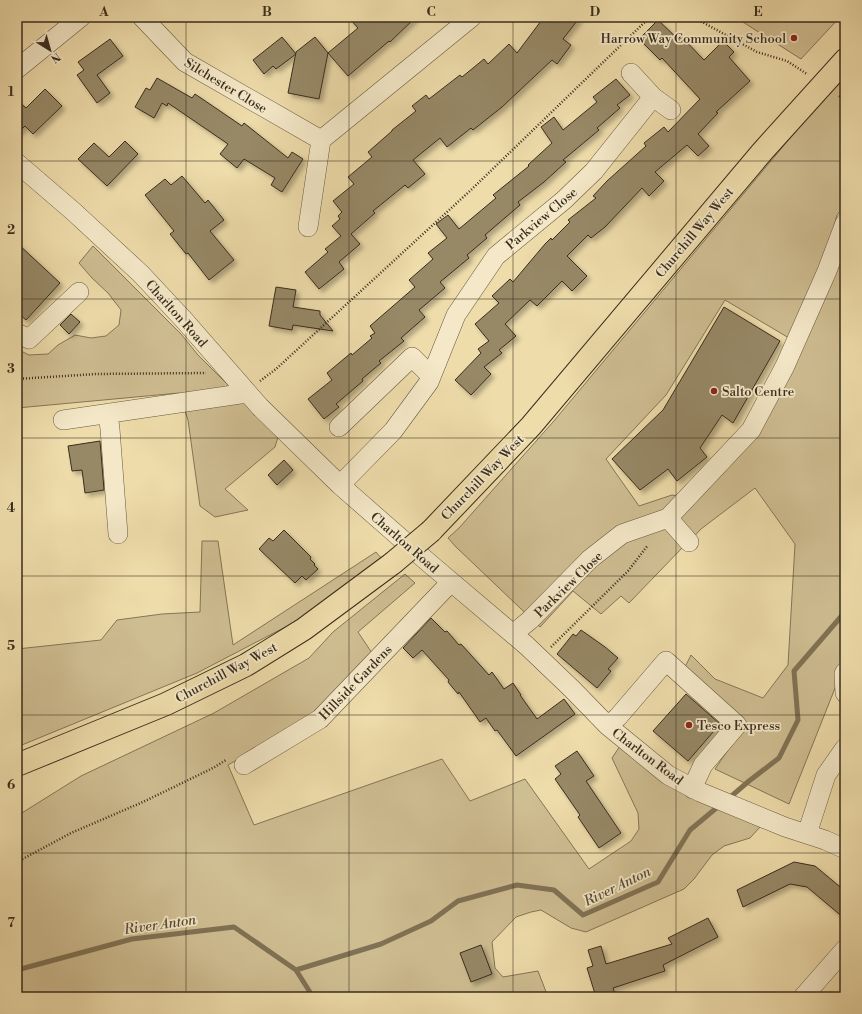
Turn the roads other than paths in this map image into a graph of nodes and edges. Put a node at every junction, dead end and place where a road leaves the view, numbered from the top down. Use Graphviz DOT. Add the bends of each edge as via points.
graph roads {
  1 [pos="81,17"];
  2 [pos="142,17"];
  3 [pos="472,17"];
  4 [pos="845,60"];
  5 [pos="17,69"];
  6 [pos="631,73"];
  7 [pos="653,97"];
  8 [pos="671,110"];
  9 [pos="321,140"];
  10 [pos="17,163"];
  11 [pos="845,223"];
  12 [pos="308,227"];
  13 [pos="79,292"];
  14 [pos="17,333"];
  15 [pos="431,376"];
  16 [pos="253,387"];
  17 [pos="108,414"];
  18 [pos="63,420"];
  19 [pos="339,427"];
  20 [pos="340,485"];
  21 [pos="668,518"];
  22 [pos="118,534"];
  23 [pos="689,542"];
  24 [pos="451,582"];
  25 [pos="513,634"];
  26 [pos="845,672"];
  27 [pos="845,692"];
  28 [pos="608,726"];
  29 [pos="845,748"];
  30 [pos="238,761"];
  31 [pos="17,765"];
  32 [pos="694,789"];
  33 [pos="807,834"];
  34 [pos="845,849"];
  35 [pos="845,950"];
  36 [pos="803,997"];
  1 -- 5 [label="street"];
  2 -- 9 [label="street, Silchester Close" via="185,62"];
  3 -- 9 [label="street"];
  4 -- 31 [label="main road, Churchill Way West, bridge" via="762,152 531,426 431,531 393,563 304,629 246,665 166,704"];
  6 -- 7 [label="street"];
  7 -- 8 [label="street"];
  7 -- 15 [label="street, Parkview Close" via="594,171 564,200 496,256 456,315"];
  9 -- 12 [label="street"];
  10 -- 16 [label="street, Charlton Road" via="141,274"];
  11 -- 21 [label="street" via="785,366 751,430"];
  13 -- 14 [label="street" via="29,339"];
  15 -- 19 [label="street" via="412,356"];
  15 -- 20 [label="street, Parkview Close" via="392,431"];
  16 -- 17 [label="street"];
  16 -- 20 [label="street, Charlton Road" via="260,407"];
  17 -- 18 [label="street"];
  17 -- 22 [label="street"];
  20 -- 24 [label="street, Charlton Road"];
  21 -- 23 [label="street"];
  21 -- 25 [label="street, Parkview Close" via="622,534 590,559"];
  24 -- 25 [label="street, Charlton Road"];
  24 -- 30 [label="street, Hillside Gardens" via="320,719"];
  25 -- 28 [label="street, Charlton Road"];
  26 -- 27 [label="street"];
  28 -- 32 [label="street, Charlton Road" via="668,775"];
  28 -- 32 [label="street" via="666,661 737,725 703,765"];
  29 -- 33 [label="street" via="826,774"];
  32 -- 33 [label="street, Charlton Road"];
  33 -- 34 [label="street, Charlton Road"];
  35 -- 36 [label="street"];
}
